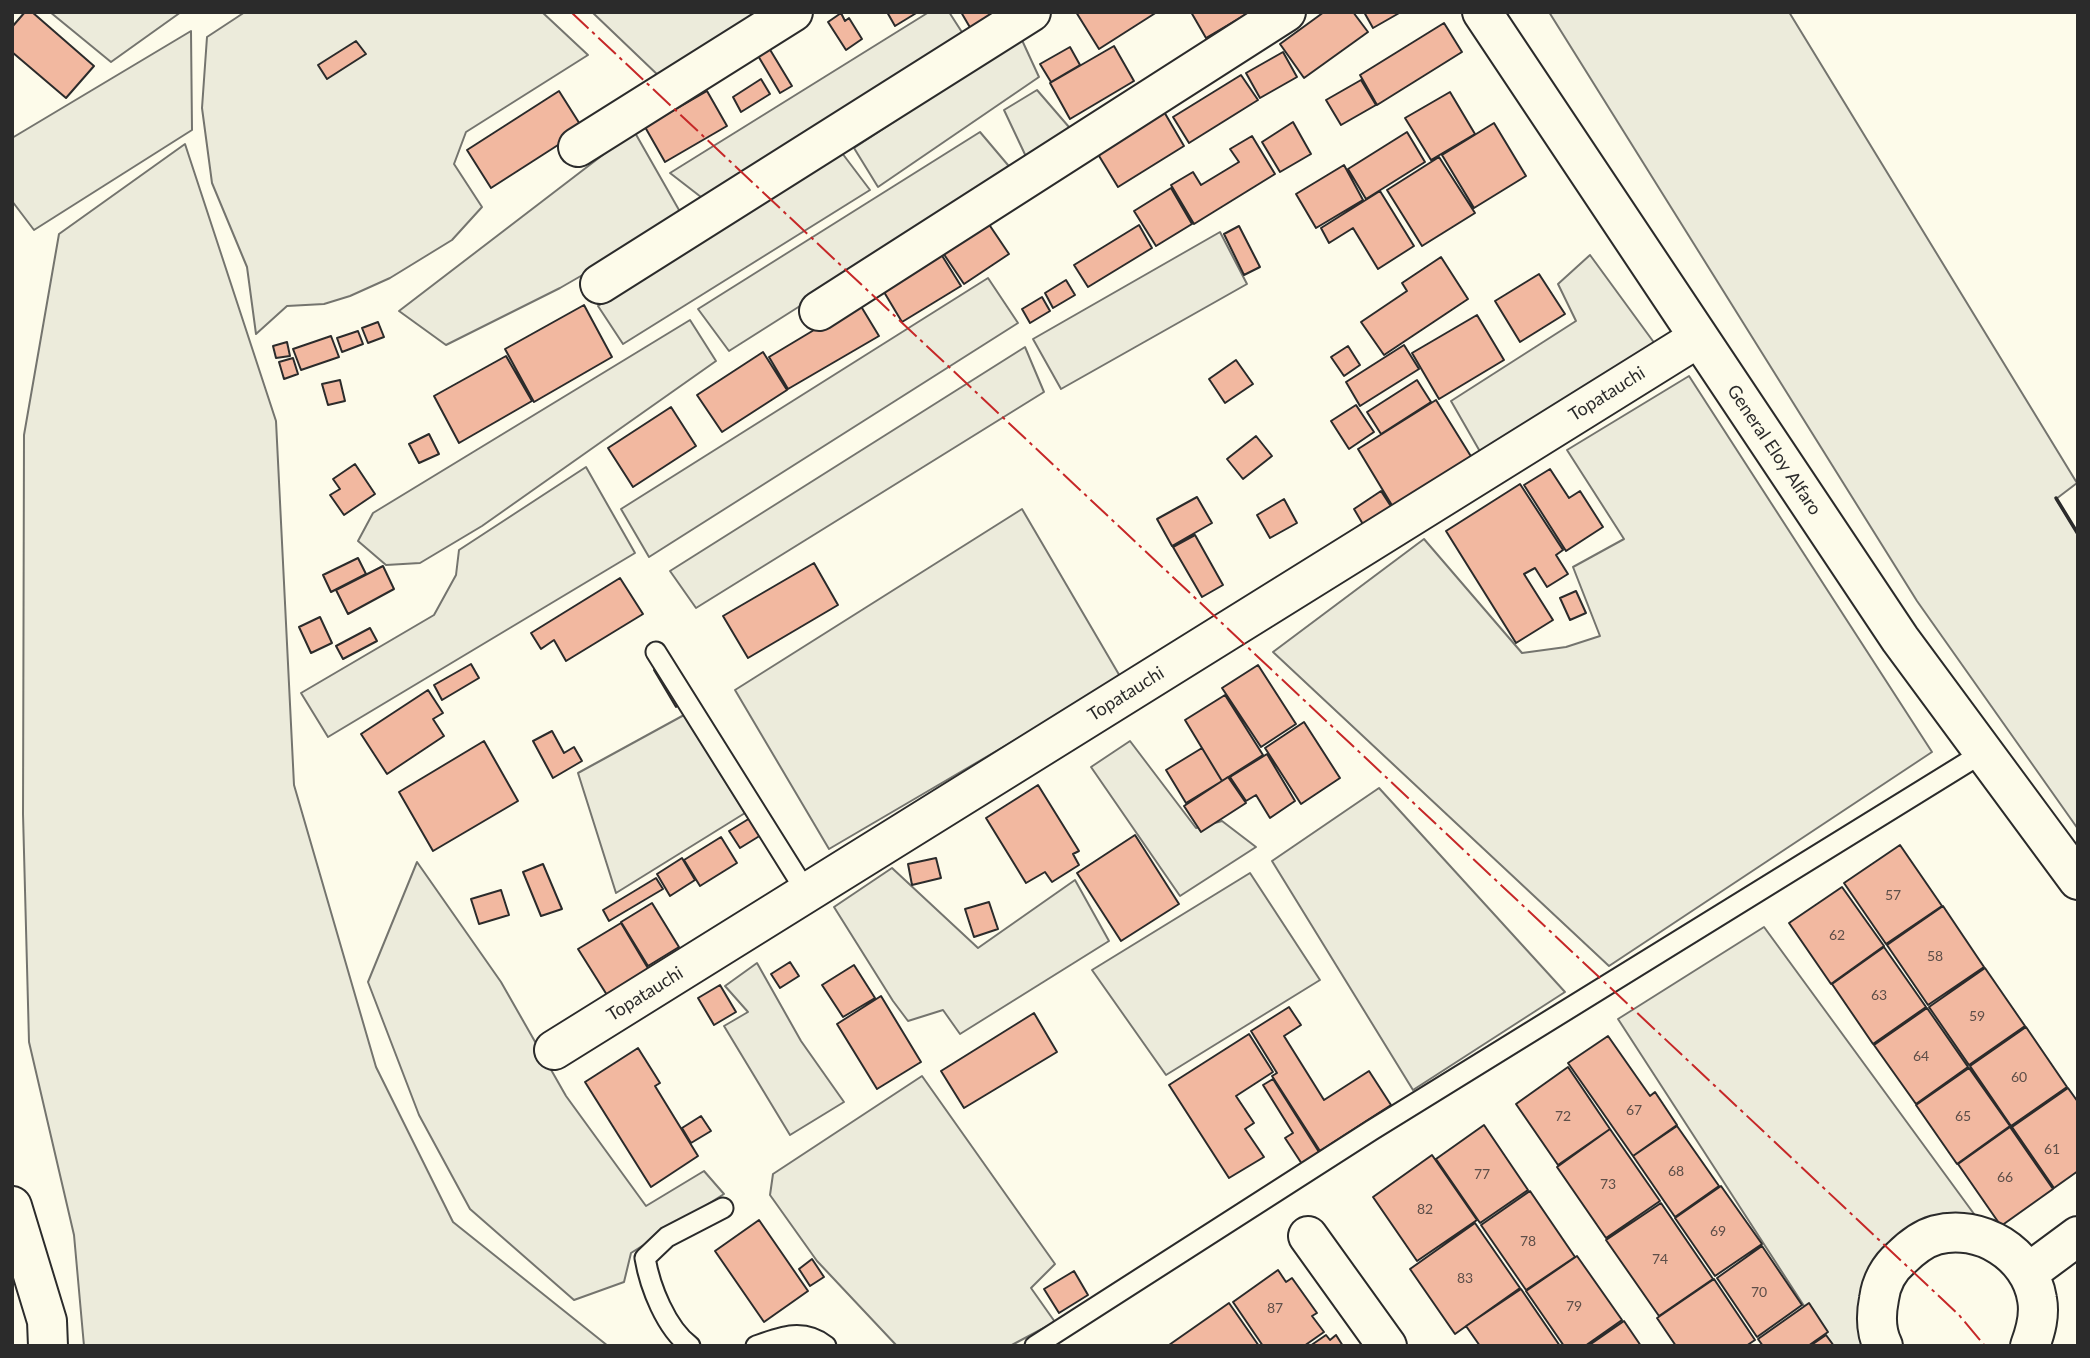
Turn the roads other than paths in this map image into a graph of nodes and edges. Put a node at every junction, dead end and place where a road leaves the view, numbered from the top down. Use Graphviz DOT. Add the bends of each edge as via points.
graph roads {
  1 [pos="793,12"];
  2 [pos="1031,12"];
  3 [pos="1286,12"];
  4 [pos="1482,12"];
  5 [pos="578,147"];
  6 [pos="600,284"];
  7 [pos="818,311"];
  8 [pos="1698,338"];
  9 [pos="656,652"];
  10 [pos="1984,752"];
  11 [pos="2078,880"];
  12 [pos="807,893"];
  13 [pos="554,1050"];
  14 [pos="12,1206"];
  15 [pos="723,1208"];
  16 [pos="1308,1236"];
  17 [pos="2078,1236"];
  18 [pos="2028,1273"];
  19 [pos="2040,1339"];
  20 [pos="48,1346"];
  21 [pos="690,1346"];
  22 [pos="756,1346"];
  23 [pos="827,1346"];
  24 [pos="1035,1346"];
  25 [pos="1387,1346"];
  26 [pos="1884,1346"];
  1 -- 5 [label="street"];
  2 -- 6 [label="street"];
  3 -- 7 [label="street"];
  4 -- 8 [label="street, General Eloy Alfaro"];
  8 -- 10 [label="street, General Eloy Alfaro" via="1900,639"];
  8 -- 12 [label="street, Topatauchi"];
  9 -- 12 [label="lane"];
  10 -- 11 [label="street, General Eloy Alfaro"];
  10 -- 24 [label="lane" via="1384,1122"];
  12 -- 13 [label="street, Topatauchi"];
  14 -- 20 [label="street" via="47,1321"];
  15 -- 21 [label="lane" via="667,1237 645,1258 660,1307"];
  16 -- 25 [label="street"];
  17 -- 18 [label="street"];
  18 -- 19 [label="street" via="2037,1298"];
  18 -- 26 [label="street" via="2011,1253 1989,1239 1963,1233 1936,1235 1913,1246 1893,1264 1880,1288 1876,1314"];
  22 -- 23 [label="lane" via="789,1335 817,1339"];
}
